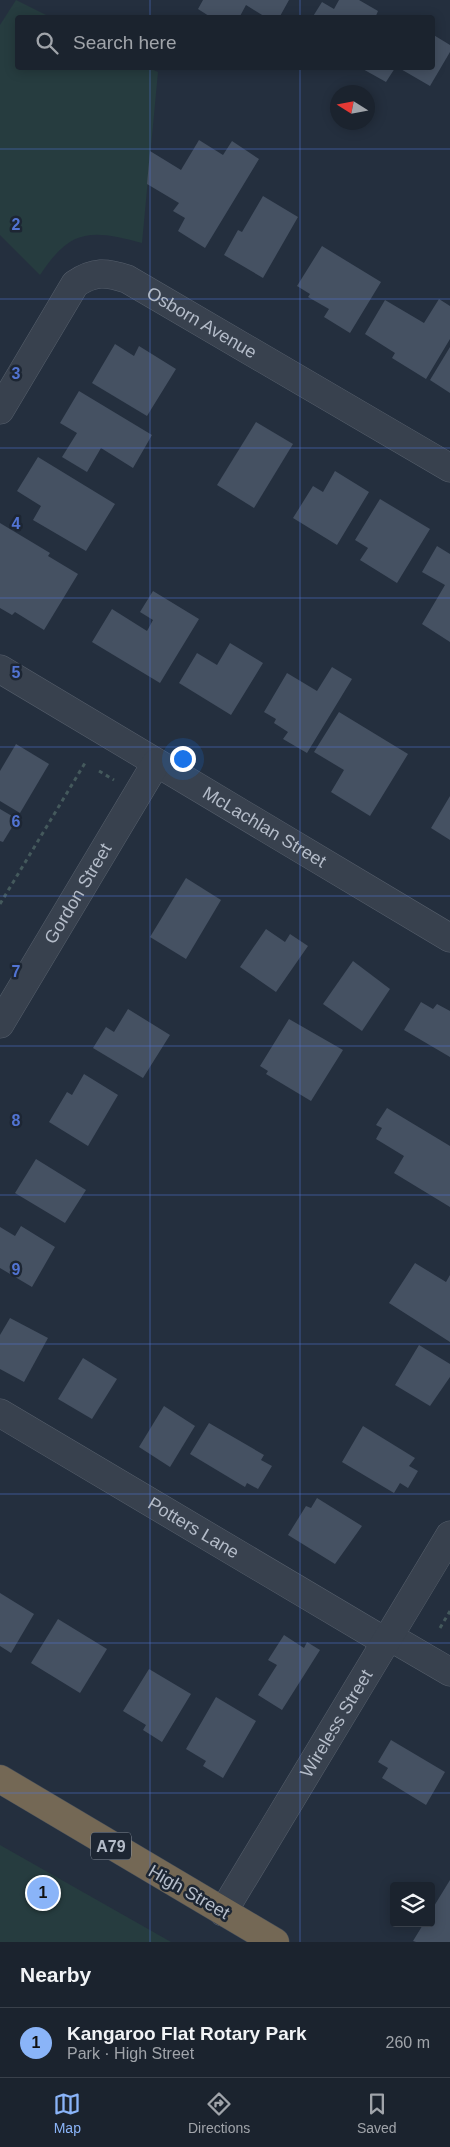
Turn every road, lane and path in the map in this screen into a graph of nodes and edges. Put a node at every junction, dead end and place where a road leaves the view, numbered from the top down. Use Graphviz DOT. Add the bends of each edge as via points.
graph roads {
  1 [pos="0,410"];
  2 [pos="450,468"];
  3 [pos="0,669"];
  4 [pos="85,763"];
  5 [pos="156,763"];
  6 [pos="0,904"];
  7 [pos="450,938"];
  8 [pos="0,1024"];
  9 [pos="0,1413"];
  10 [pos="450,1535"];
  11 [pos="450,1610"];
  12 [pos="440,1628"];
  13 [pos="388,1640"];
  14 [pos="450,1672"];
  15 [pos="0,1779"];
  16 [pos="223,1912"];
  17 [pos="275,1942"];
  1 -- 2 [label="street, Osborn Avenue" via="76,284 88,275 111,273 127,279"];
  3 -- 5 [label="street, McLachlan Street"];
  4 -- 6 [label="path"];
  5 -- 7 [label="street, McLachlan Street"];
  5 -- 8 [label="street, Gordon Street"];
  9 -- 13 [label="street, Potters Lane"];
  10 -- 13 [label="street, Wireless Street"];
  11 -- 12 [label="path"];
  13 -- 14 [label="street, Potters Lane"];
  13 -- 16 [label="street, Wireless Street"];
  15 -- 16 [label="highway, High Street / A79"];
  16 -- 17 [label="highway, High Street / A79"];
}
